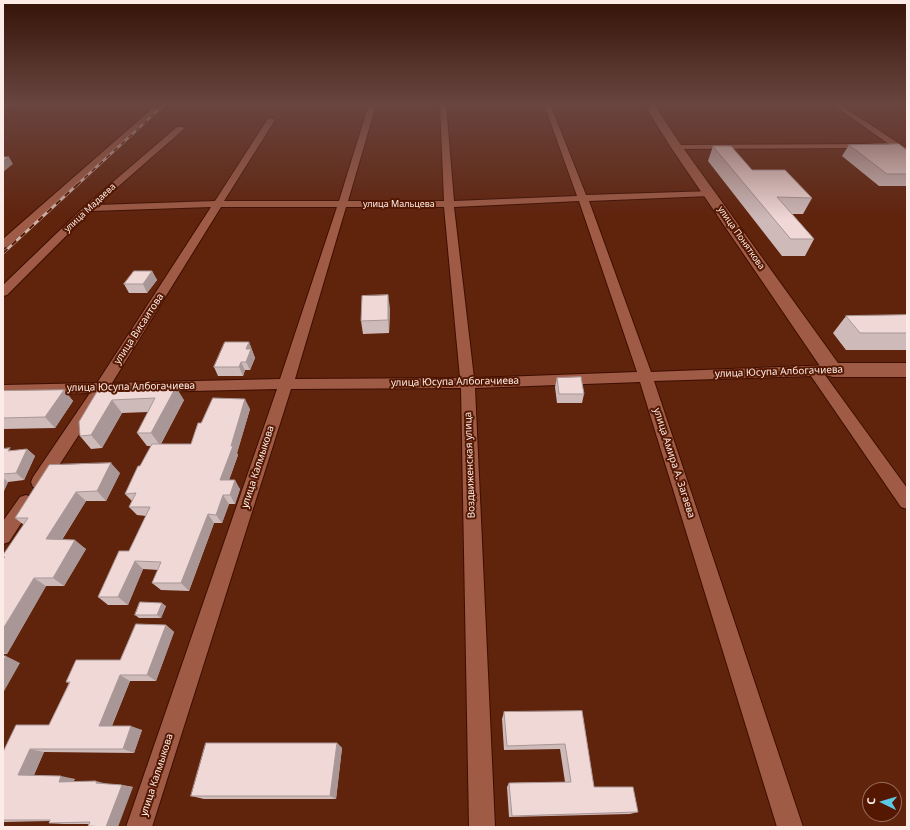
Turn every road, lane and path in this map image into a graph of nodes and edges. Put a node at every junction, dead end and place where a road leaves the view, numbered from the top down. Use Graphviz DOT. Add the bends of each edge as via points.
graph roads {
  1 [pos="119,143"];
  2 [pos="164,143"];
  3 [pos="257,143"];
  4 [pos="361,143"];
  5 [pos="445,143"];
  6 [pos="562,143"];
  7 [pos="674,143"];
  8 [pos="892,143"];
  9 [pos="907,143"];
  10 [pos="895,145"];
  11 [pos="677,148"];
  12 [pos="906,152"];
  13 [pos="710,193"];
  14 [pos="584,198"];
  15 [pos="219,204"];
  16 [pos="343,204"];
  17 [pos="449,204"];
  18 [pos="88,208"];
  19 [pos="3,245"];
  20 [pos="3,292"];
  21 [pos="907,370"];
  22 [pos="824,371"];
  23 [pos="646,376"];
  24 [pos="468,383"];
  25 [pos="286,384"];
  26 [pos="102,387"];
  27 [pos="3,390"];
  28 [pos="907,502"];
  29 [pos="3,536"];
  30 [pos="139,827"];
  31 [pos="482,827"];
  32 [pos="790,827"];
  1 -- 19 [label="street"];
  2 -- 18 [label="street, улица Мадаева"];
  3 -- 15 [label="street, улица Висаитова"];
  4 -- 16 [label="street, улица Калмыкова"];
  5 -- 17 [label="street, Воздвиженская улица"];
  6 -- 14 [label="street, улица Амира А. Загаева"];
  7 -- 11 [label="street, улица Поняткова"];
  8 -- 10 [label="street"];
  9 -- 10 [label="street"];
  10 -- 11 [label="street"];
  10 -- 12 [label="street"];
  11 -- 13 [label="street, улица Поняткова"];
  13 -- 14 [label="street, улица Мальцева"];
  13 -- 22 [label="street, улица Поняткова"];
  14 -- 17 [label="street, улица Мальцева"];
  14 -- 23 [label="street, улица Амира А. Загаева"];
  15 -- 16 [label="street, улица Мальцева"];
  15 -- 18 [label="street, улица Мальцева"];
  15 -- 26 [label="street, улица Висаитова"];
  16 -- 17 [label="street, улица Мальцева"];
  16 -- 25 [label="street, улица Калмыкова"];
  17 -- 24 [label="street, Воздвиженская улица"];
  18 -- 20 [label="street, улица Мадаева"];
  21 -- 22 [label="street, улица Юсупа Албогачиева"];
  22 -- 23 [label="street, улица Юсупа Албогачиева"];
  22 -- 28 [label="street, улица Поняткова"];
  23 -- 24 [label="street, улица Юсупа Албогачиева"];
  23 -- 32 [label="street, улица Амира А. Загаева"];
  24 -- 25 [label="street, улица Юсупа Албогачиева"];
  24 -- 31 [label="street, Воздвиженская улица"];
  25 -- 26 [label="street, улица Юсупа Албогачиева"];
  25 -- 30 [label="street, улица Калмыкова"];
  26 -- 27 [label="street, улица Юсупа Албогачиева"];
  26 -- 29 [label="street, улица Висаитова"];
}
